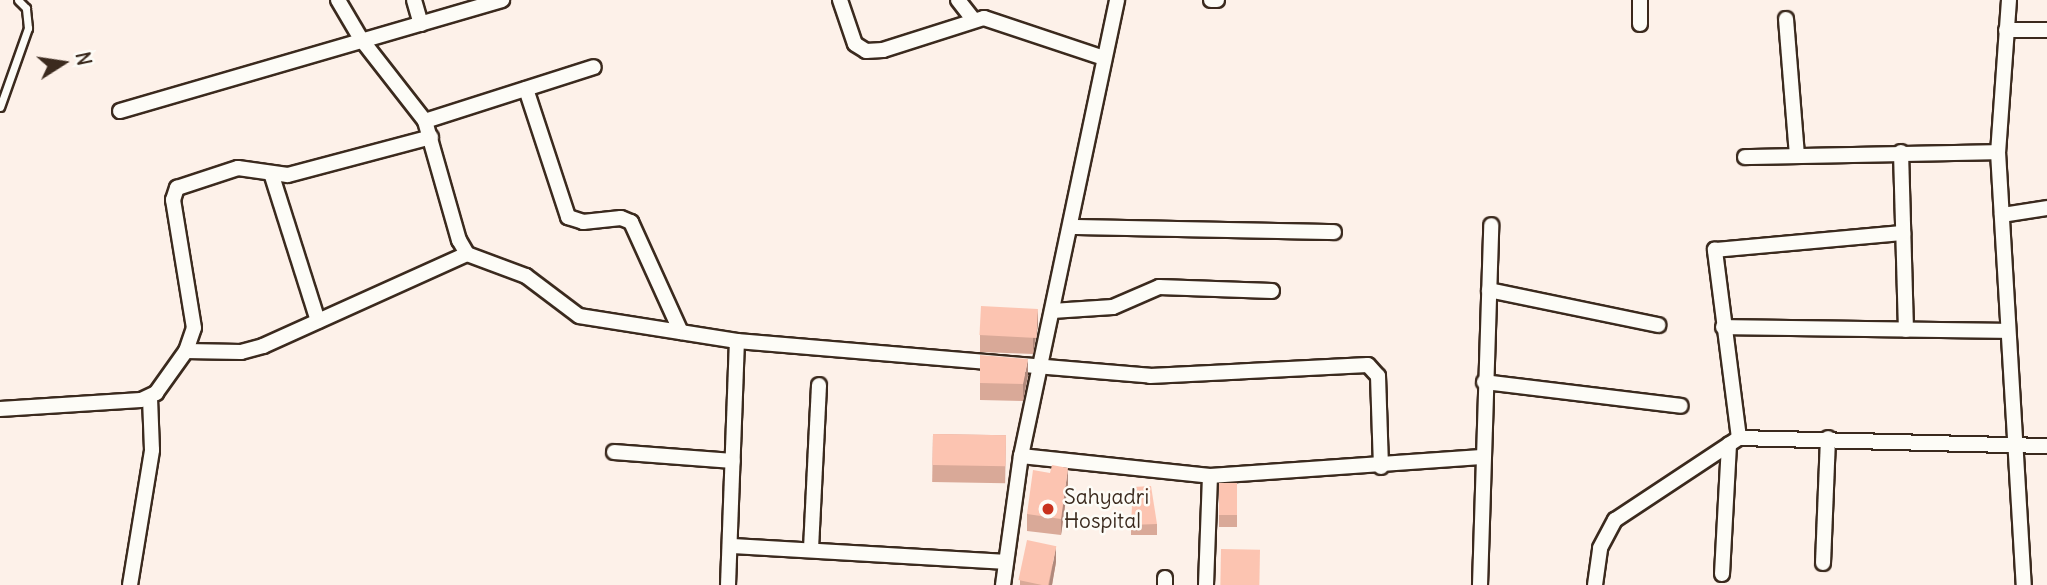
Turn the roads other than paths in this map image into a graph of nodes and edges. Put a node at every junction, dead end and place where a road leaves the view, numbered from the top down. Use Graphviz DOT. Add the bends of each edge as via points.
graph roads {
  1 [pos="18,0"];
  2 [pos="338,0"];
  3 [pos="414,0"];
  4 [pos="502,0"];
  5 [pos="840,0"];
  6 [pos="958,0"];
  7 [pos="1117,0"];
  8 [pos="1211,0"];
  9 [pos="1217,0"];
  10 [pos="1640,0"];
  11 [pos="2009,0"];
  12 [pos="972,18"];
  13 [pos="1786,19"];
  14 [pos="421,24"];
  15 [pos="1640,24"];
  16 [pos="2006,30"];
  17 [pos="2047,30"];
  18 [pos="361,39"];
  19 [pos="1104,58"];
  20 [pos="594,67"];
  21 [pos="0,80"];
  22 [pos="8,83"];
  23 [pos="526,89"];
  24 [pos="0,107"];
  25 [pos="120,111"];
  26 [pos="425,121"];
  27 [pos="431,137"];
  28 [pos="1901,152"];
  29 [pos="1998,152"];
  30 [pos="1797,155"];
  31 [pos="1745,157"];
  32 [pos="272,176"];
  33 [pos="2047,208"];
  34 [pos="2002,215"];
  35 [pos="1491,225"];
  36 [pos="1071,228"];
  37 [pos="1334,232"];
  38 [pos="1903,233"];
  39 [pos="467,254"];
  40 [pos="1489,290"];
  41 [pos="1272,291"];
  42 [pos="1052,311"];
  43 [pos="318,321"];
  44 [pos="1658,325"];
  45 [pos="1723,327"];
  46 [pos="1906,330"];
  47 [pos="2008,331"];
  48 [pos="681,332"];
  49 [pos="737,341"];
  50 [pos="186,351"];
  51 [pos="1039,368"];
  52 [pos="1484,382"];
  53 [pos="819,386"];
  54 [pos="150,397"];
  55 [pos="1681,406"];
  56 [pos="0,409"];
  57 [pos="1828,438"];
  58 [pos="1734,441"];
  59 [pos="2015,446"];
  60 [pos="2047,446"];
  61 [pos="614,453"];
  62 [pos="1021,456"];
  63 [pos="1481,457"];
  64 [pos="733,461"];
  65 [pos="1381,467"];
  66 [pos="1210,476"];
  67 [pos="731,546"];
  68 [pos="811,549"];
  69 [pos="1006,562"];
  70 [pos="1823,563"];
  71 [pos="1722,574"];
  72 [pos="130,585"];
  73 [pos="728,585"];
  74 [pos="1003,585"];
  75 [pos="1206,585"];
  76 [pos="1480,585"];
  77 [pos="1595,585"];
  78 [pos="2024,585"];
  1 -- 22 [label="lane" via="29,17"];
  2 -- 18 [label="street"];
  3 -- 14 [label="street"];
  4 -- 14 [label="street"];
  5 -- 12 [label="street" via="855,44 866,51 883,50"];
  6 -- 12 [label="street"];
  7 -- 19 [label="street"];
  8 -- 9 [label="street"];
  10 -- 15 [label="street"];
  11 -- 16 [label="street"];
  12 -- 19 [label="street" via="995,19"];
  13 -- 30 [label="street"];
  14 -- 18 [label="street"];
  16 -- 17 [label="street"];
  16 -- 29 [label="street"];
  18 -- 25 [label="street"];
  18 -- 26 [label="street"];
  19 -- 36 [label="street"];
  20 -- 23 [label="street"];
  21 -- 22 [label="lane"];
  22 -- 24 [label="lane"];
  23 -- 26 [label="street"];
  23 -- 48 [label="street" via="568,217 583,222 621,218 631,222"];
  26 -- 27 [label="street"];
  27 -- 32 [label="street"];
  27 -- 39 [label="street" via="459,240"];
  28 -- 29 [label="street"];
  28 -- 30 [label="street"];
  28 -- 38 [label="street"];
  29 -- 34 [label="street"];
  30 -- 31 [label="street"];
  32 -- 43 [label="street"];
  32 -- 50 [label="street" via="238,168 174,191 195,319"];
  33 -- 34 [label="street"];
  34 -- 47 [label="street"];
  35 -- 40 [label="street"];
  36 -- 37 [label="street"];
  36 -- 42 [label="street"];
  38 -- 45 [label="street" via="1718,247 1713,257"];
  38 -- 46 [label="street"];
  39 -- 43 [label="street"];
  39 -- 48 [label="street" via="526,275 579,316"];
  40 -- 44 [label="street"];
  40 -- 52 [label="street"];
  41 -- 42 [label="street" via="1159,287 1112,307"];
  42 -- 51 [label="street"];
  43 -- 50 [label="street" via="251,350"];
  45 -- 46 [label="street"];
  45 -- 58 [label="street"];
  46 -- 47 [label="street"];
  47 -- 59 [label="street"];
  48 -- 49 [label="street"];
  49 -- 51 [label="street"];
  49 -- 64 [label="street"];
  50 -- 54 [label="street"];
  51 -- 62 [label="street"];
  51 -- 65 [label="street" via="1173,377 1368,365 1378,376"];
  52 -- 55 [label="street"];
  52 -- 63 [label="street"];
  53 -- 68 [label="street"];
  54 -- 56 [label="street"];
  54 -- 72 [label="street" via="152,450"];
  57 -- 58 [label="street"];
  57 -- 59 [label="street"];
  57 -- 70 [label="street"];
  58 -- 71 [label="street"];
  58 -- 77 [label="street" via="1615,520 1600,548"];
  59 -- 60 [label="street"];
  59 -- 78 [label="street"];
  61 -- 64 [label="street"];
  62 -- 66 [label="street"];
  62 -- 69 [label="street"];
  63 -- 65 [label="street"];
  63 -- 76 [label="street"];
  64 -- 67 [label="street"];
  65 -- 66 [label="street"];
  66 -- 75 [label="street"];
  67 -- 68 [label="street"];
  67 -- 73 [label="street"];
  68 -- 69 [label="street"];
  69 -- 74 [label="street"];
}
